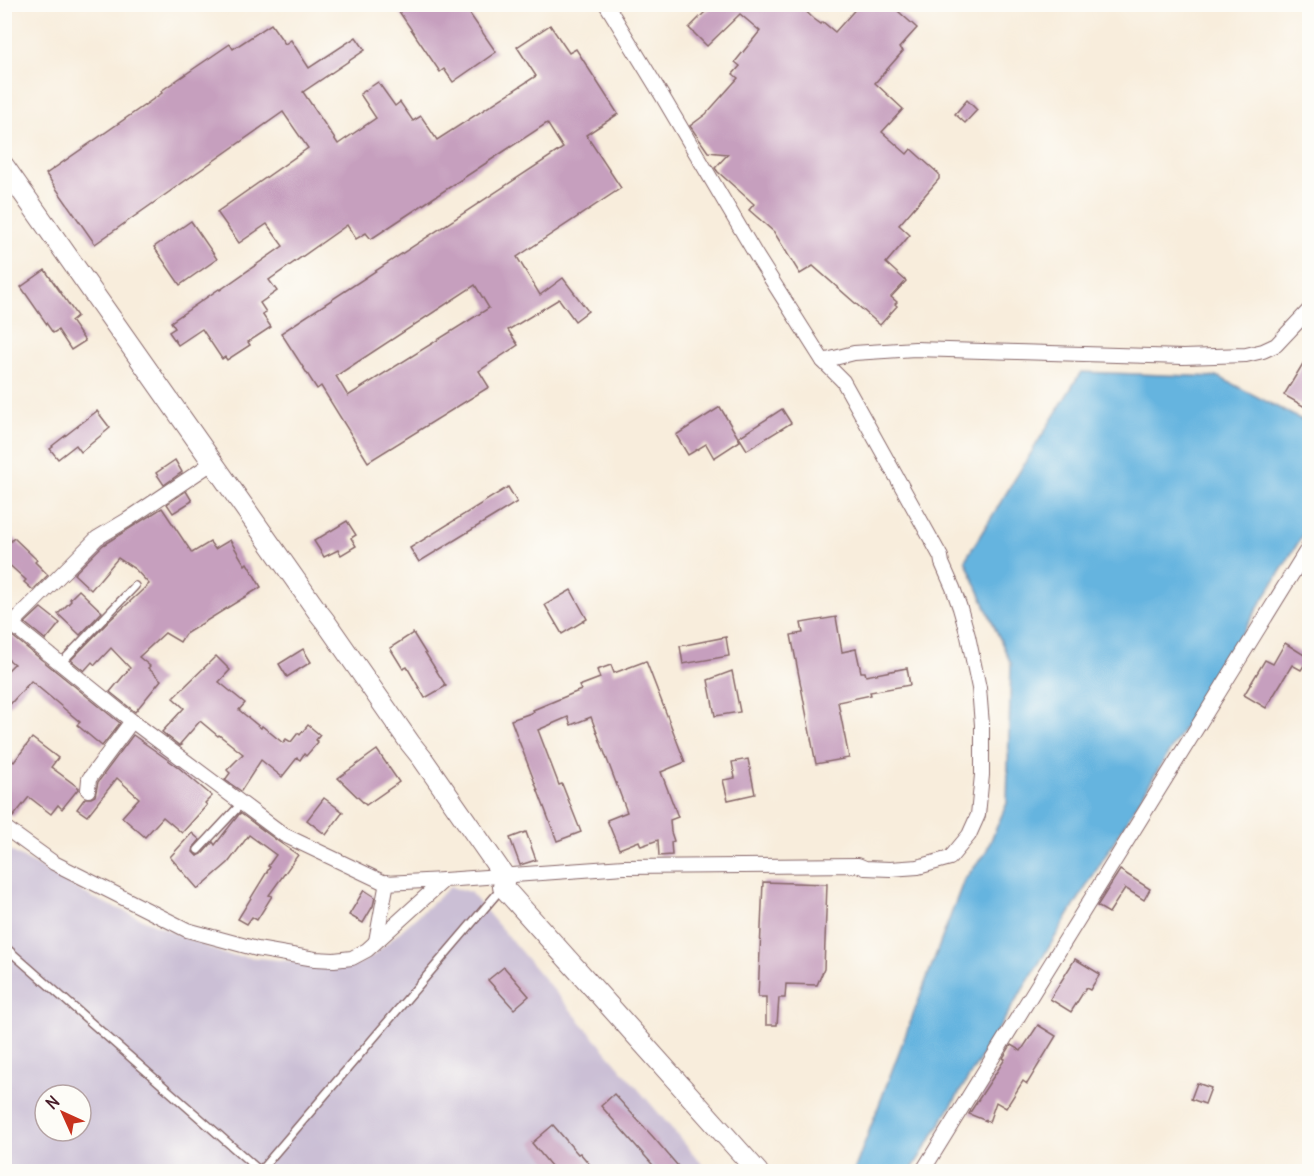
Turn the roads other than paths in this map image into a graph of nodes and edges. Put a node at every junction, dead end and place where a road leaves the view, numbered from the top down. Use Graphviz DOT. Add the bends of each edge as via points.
graph roads {
  1 [pos="606,4"];
  2 [pos="4,166"];
  3 [pos="1310,309"];
  4 [pos="823,361"];
  5 [pos="212,463"];
  6 [pos="1310,545"];
  7 [pos="135,586"];
  8 [pos="8,624"];
  9 [pos="60,664"];
  10 [pos="132,721"];
  11 [pos="88,790"];
  12 [pos="241,804"];
  13 [pos="4,826"];
  14 [pos="198,850"];
  15 [pos="444,880"];
  16 [pos="387,882"];
  17 [pos="504,882"];
  18 [pos="376,941"];
  19 [pos="4,946"];
  20 [pos="758,1172"];
  21 [pos="922,1172"];
  1 -- 4 [label="street"];
  2 -- 5 [label="street"];
  3 -- 4 [label="street" via="1276,345 1246,355 1183,357 915,349 854,353"];
  4 -- 17 [label="street" via="843,381 920,518 941,557 960,608 982,725 978,815 969,835 950,858 918,867 624,867"];
  5 -- 8 [label="street" via="97,538"];
  5 -- 17 [label="street" via="422,758"];
  6 -- 21 [label="street"];
  7 -- 9 [label="lane"];
  8 -- 9 [label="street"];
  9 -- 10 [label="street"];
  10 -- 11 [label="street" via="89,779"];
  10 -- 12 [label="street"];
  12 -- 14 [label="lane"];
  12 -- 16 [label="street" via="284,836"];
  13 -- 18 [label="street" via="54,863 187,930 257,949 315,959 352,958"];
  15 -- 16 [label="street"];
  15 -- 17 [label="street"];
  15 -- 18 [label="street"];
  16 -- 18 [label="street"];
  17 -- 19 [label="lane" via="260,1171"];
  17 -- 20 [label="street"];
}
